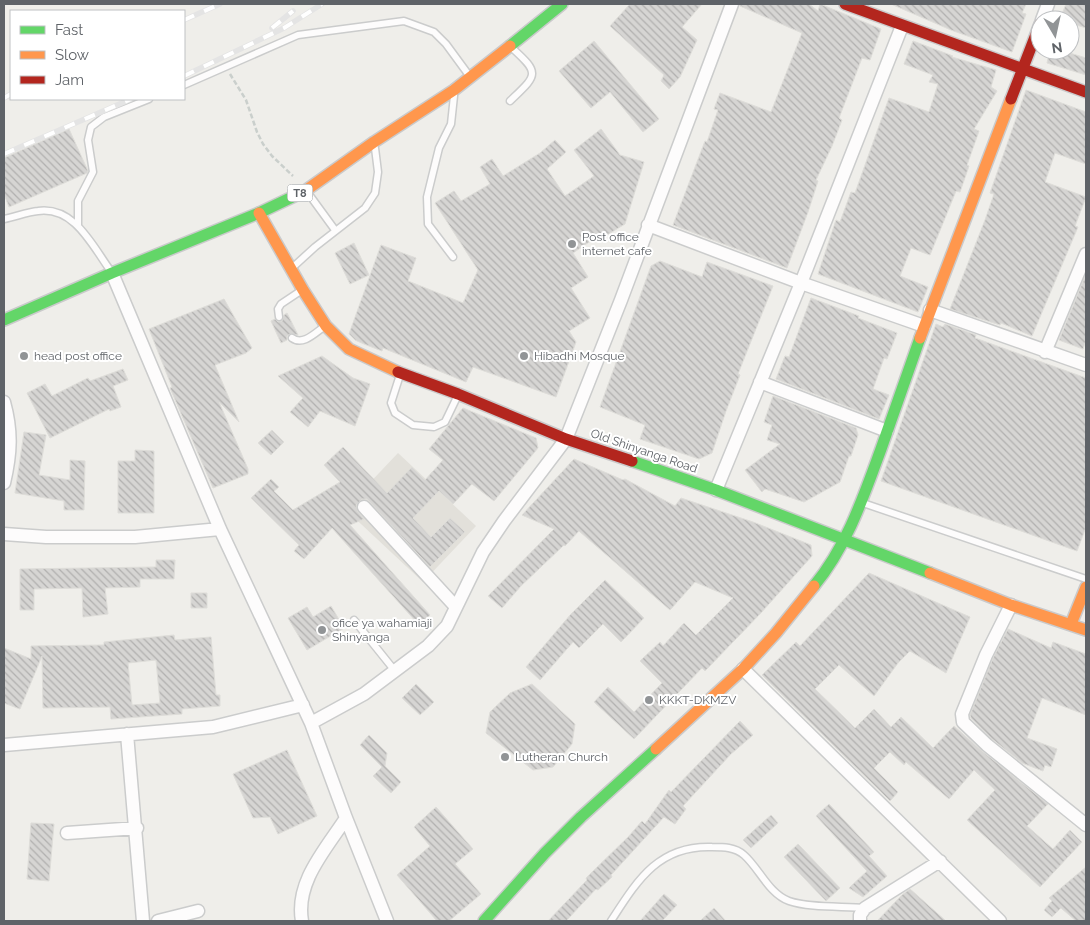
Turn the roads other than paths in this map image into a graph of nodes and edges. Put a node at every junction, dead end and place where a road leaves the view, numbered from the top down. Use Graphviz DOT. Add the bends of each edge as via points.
graph roads {
  1 [pos="562,4"];
  2 [pos="732,4"];
  3 [pos="845,4"];
  4 [pos="902,26"];
  5 [pos="509,45"];
  6 [pos="1030,50"];
  7 [pos="1022,70"];
  8 [pos="471,77"];
  9 [pos="185,85"];
  10 [pos="454,90"];
  11 [pos="1086,92"];
  12 [pos="147,100"];
  13 [pos="510,101"];
  14 [pos="374,142"];
  15 [pos="306,190"];
  16 [pos="259,213"];
  17 [pos="4,220"];
  18 [pos="78,225"];
  19 [pos="648,225"];
  20 [pos="335,230"];
  21 [pos="1086,254"];
  22 [pos="453,257"];
  23 [pos="290,269"];
  24 [pos="112,273"];
  25 [pos="801,282"];
  26 [pos="303,290"];
  27 [pos="930,310"];
  28 [pos="279,317"];
  29 [pos="4,320"];
  30 [pos="326,326"];
  31 [pos="924,326"];
  32 [pos="292,338"];
  33 [pos="1045,352"];
  34 [pos="1086,365"];
  35 [pos="401,373"];
  36 [pos="760,382"];
  37 [pos="458,394"];
  38 [pos="4,402"];
  39 [pos="886,432"];
  40 [pos="566,439"];
  41 [pos="4,483"];
  42 [pos="716,490"];
  43 [pos="862,502"];
  44 [pos="364,507"];
  45 [pos="220,530"];
  46 [pos="4,534"];
  47 [pos="844,541"];
  48 [pos="1086,579"];
  49 [pos="1086,588"];
  50 [pos="1010,605"];
  51 [pos="456,607"];
  52 [pos="354,620"];
  53 [pos="1071,624"];
  54 [pos="1086,630"];
  55 [pos="743,669"];
  56 [pos="395,671"];
  57 [pos="303,705"];
  58 [pos="310,724"];
  59 [pos="127,734"];
  60 [pos="4,745"];
  61 [pos="346,818"];
  62 [pos="1086,825"];
  63 [pos="136,828"];
  64 [pos="68,833"];
  65 [pos="940,861"];
  66 [pos="865,908"];
  67 [pos="198,911"];
  68 [pos="144,921"];
  69 [pos="158,921"];
  70 [pos="302,921"];
  71 [pos="387,921"];
  72 [pos="484,921"];
  73 [pos="611,921"];
  74 [pos="860,921"];
  75 [pos="1000,921"];
  1 -- 5 [label="main road, T8"];
  2 -- 19 [label="street"];
  3 -- 4 [label="main road"];
  4 -- 7 [label="main road"];
  4 -- 25 [label="street"];
  5 -- 8 [label="main road, T8"];
  5 -- 13 [label="lane" via="529,64 532,73 530,82"];
  6 -- 7 [label="main road"];
  7 -- 11 [label="main road"];
  7 -- 27 [label="main road"];
  8 -- 9 [label="lane" via="434,32 404,21 298,35"];
  8 -- 10 [label="main road, T8"];
  10 -- 14 [label="main road, T8"];
  10 -- 22 [label="lane" via="451,124 439,148 427,196 428,224"];
  12 -- 18 [label="lane" via="104,117 91,127 88,140 94,172 78,201"];
  14 -- 15 [label="main road, T8"];
  14 -- 20 [label="lane" via="378,172 375,194 365,208"];
  15 -- 16 [label="main road, T8"];
  15 -- 20 [label="lane"];
  16 -- 23 [label="main road, Old Shinyanga Road"];
  16 -- 24 [label="main road, T8"];
  17 -- 18 [label="lane" via="39,210 62,214"];
  18 -- 24 [label="lane"];
  19 -- 25 [label="street"];
  19 -- 40 [label="street"];
  20 -- 23 [label="lane"];
  21 -- 33 [label="street"];
  23 -- 26 [label="main road, Old Shinyanga Road"];
  24 -- 29 [label="main road, T8"];
  24 -- 45 [label="street"];
  25 -- 31 [label="street"];
  25 -- 36 [label="street"];
  26 -- 28 [label="lane" via="281,304"];
  26 -- 30 [label="main road, Old Shinyanga Road"];
  27 -- 31 [label="main road"];
  27 -- 33 [label="street"];
  30 -- 32 [label="lane" via="303,341"];
  30 -- 35 [label="main road, Old Shinyanga Road" via="349,349"];
  31 -- 39 [label="main road"];
  33 -- 34 [label="street"];
  35 -- 37 [label="main road, Old Shinyanga Road"];
  35 -- 37 [label="lane" via="391,403 395,413 413,425 434,427 445,422"];
  36 -- 39 [label="street"];
  36 -- 42 [label="street"];
  37 -- 40 [label="main road, Old Shinyanga Road"];
  38 -- 41 [label="street" via="10,423 11,446"];
  39 -- 43 [label="main road"];
  40 -- 42 [label="main road, Old Shinyanga Road"];
  40 -- 51 [label="street" via="483,552"];
  42 -- 47 [label="main road, Old Shinyanga Road"];
  43 -- 47 [label="main road"];
  43 -- 48 [label="lane"];
  44 -- 51 [label="street"];
  45 -- 46 [label="street" via="135,537"];
  45 -- 57 [label="street"];
  47 -- 50 [label="main road, Old Shinyanga Road"];
  47 -- 55 [label="main road" via="828,569"];
  49 -- 53 [label="main road"];
  50 -- 53 [label="main road, Old Shinyanga Road"];
  50 -- 62 [label="street" via="962,714 963,722 987,746"];
  51 -- 56 [label="street" via="447,626 428,646"];
  52 -- 56 [label="lane"];
  53 -- 54 [label="main road, Old Shinyanga Road"];
  55 -- 65 [label="street"];
  55 -- 72 [label="main road" via="581,817"];
  56 -- 58 [label="street" via="364,694"];
  57 -- 58 [label="street"];
  57 -- 59 [label="street" via="213,727"];
  58 -- 61 [label="street"];
  59 -- 60 [label="street"];
  59 -- 63 [label="street"];
  61 -- 70 [label="street" via="305,883 300,903"];
  61 -- 71 [label="street"];
  63 -- 64 [label="street"];
  63 -- 68 [label="street"];
  65 -- 66 [label="street"];
  65 -- 75 [label="street"];
  66 -- 73 [label="lane" via="789,901 772,889 740,852 729,848 692,847 660,860 646,873"];
  66 -- 74 [label="street"];
  67 -- 69 [label="street"];
}
